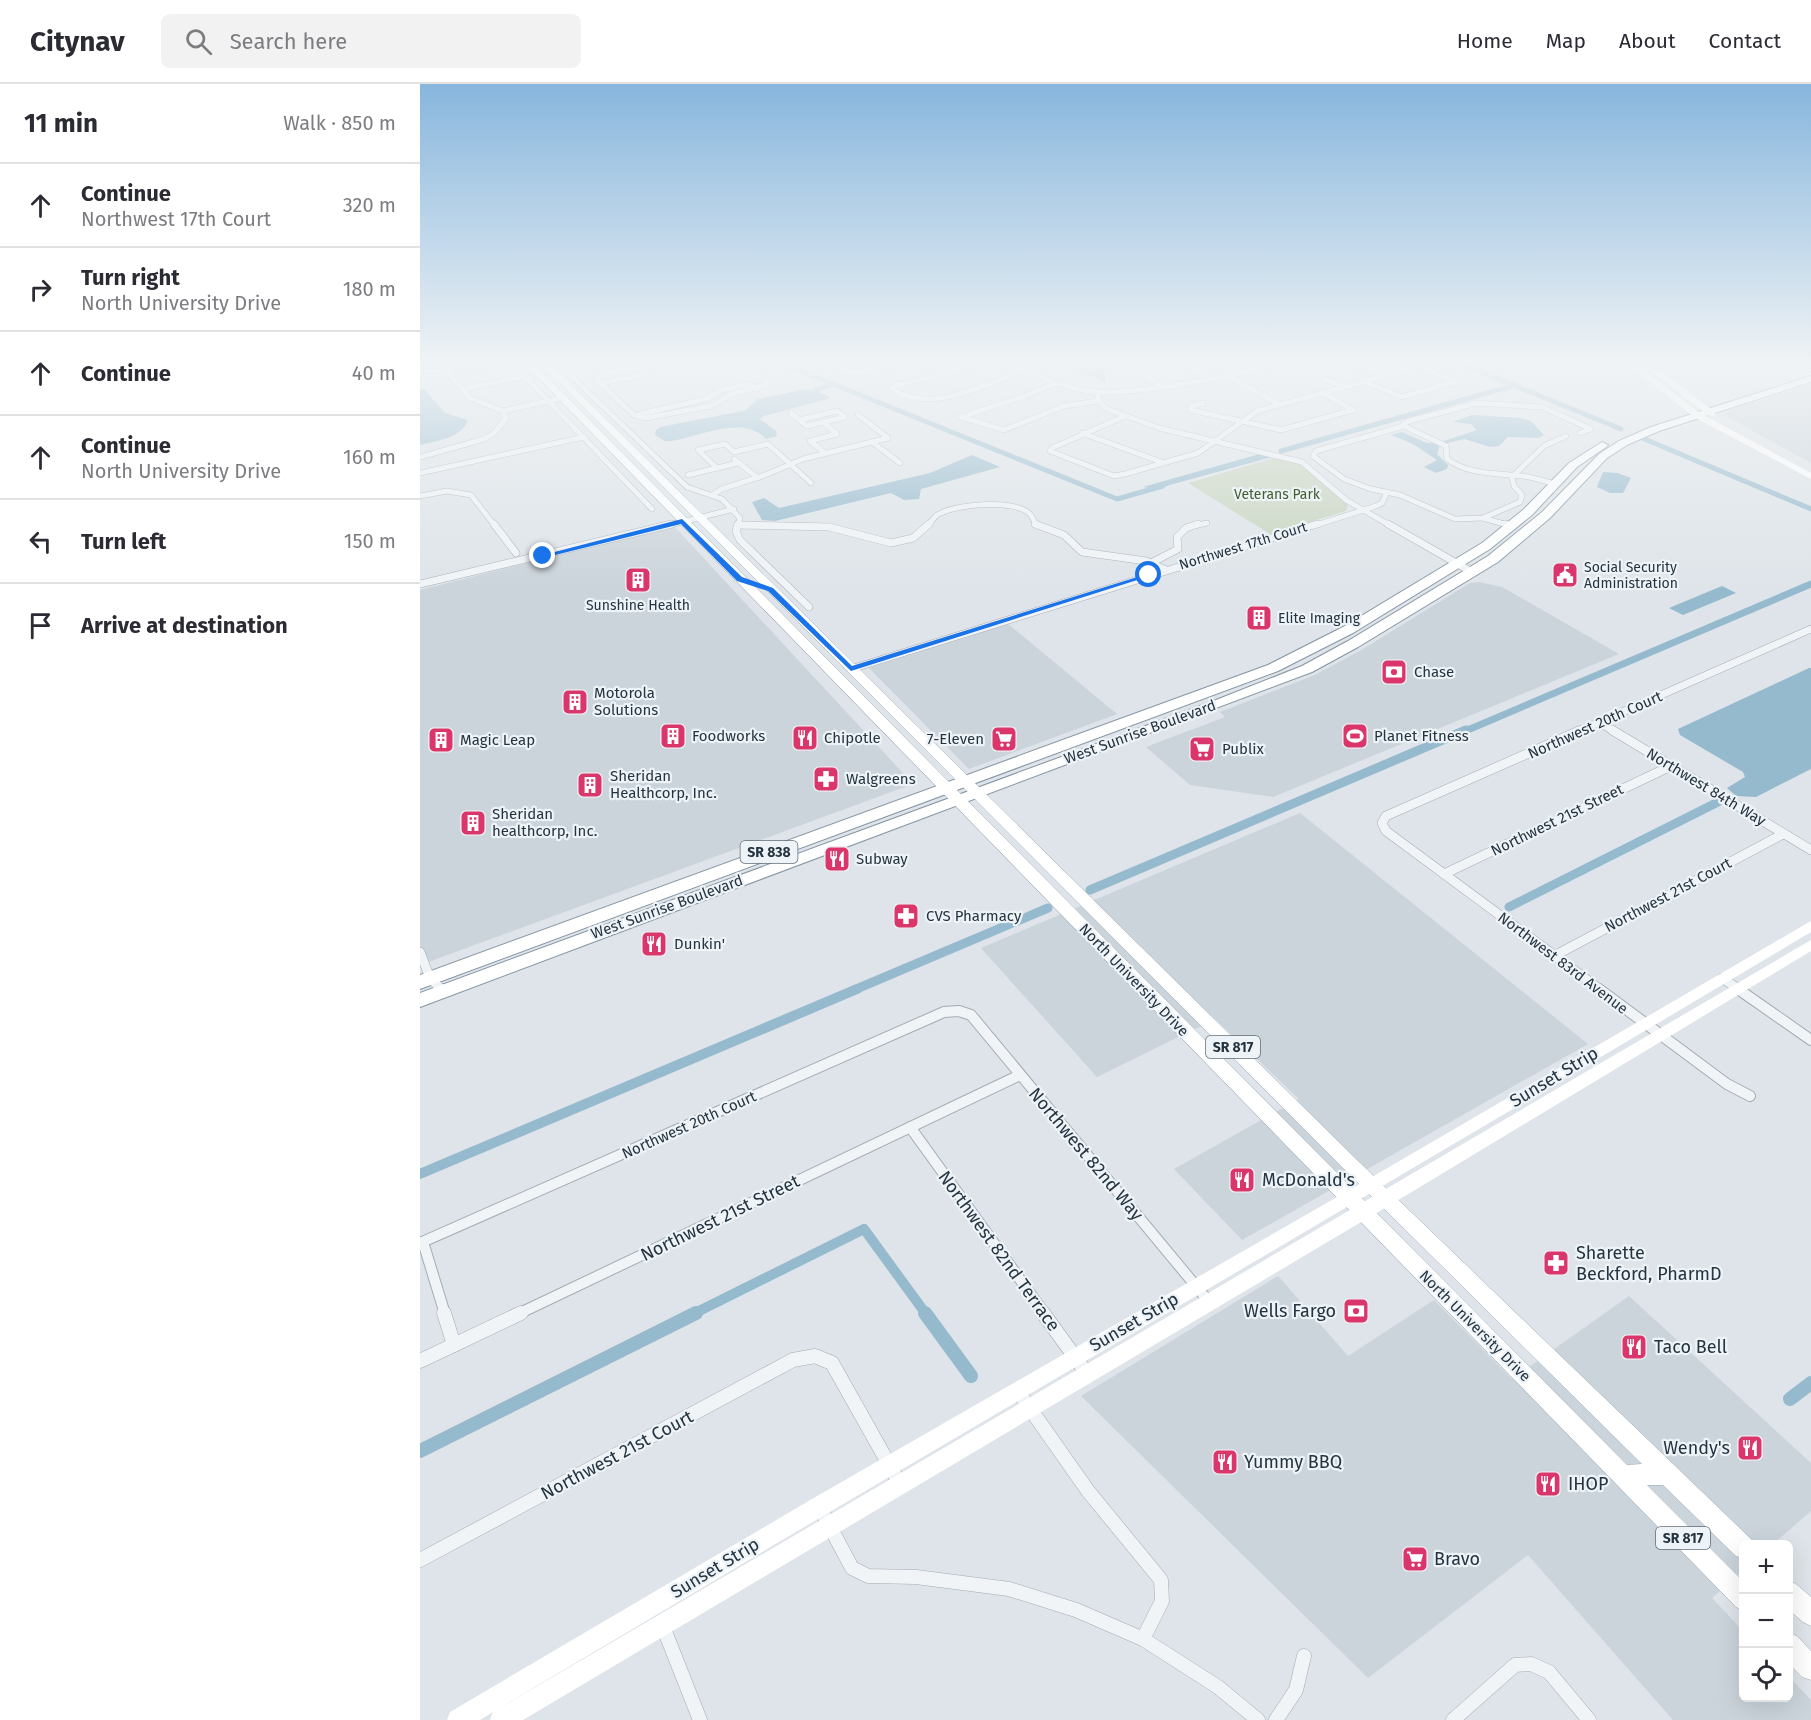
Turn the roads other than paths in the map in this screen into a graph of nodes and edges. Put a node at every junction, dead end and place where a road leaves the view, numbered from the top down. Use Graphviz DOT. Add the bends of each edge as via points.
graph roads {
  1 [pos="489,436"];
  2 [pos="599,436"];
  3 [pos="617,436"];
  4 [pos="633,436"];
  5 [pos="828,436"];
  6 [pos="886,436"];
  7 [pos="1075,436"];
  8 [pos="1091,436"];
  9 [pos="1195,436"];
  10 [pos="1221,436"];
  11 [pos="1369,436"];
  12 [pos="1427,436"];
  13 [pos="1566,436"];
  14 [pos="1629,436"];
  15 [pos="1745,436"];
  16 [pos="1748,436"];
  17 [pos="584,437"];
  18 [pos="1623,438"];
  19 [pos="1215,441"];
  20 [pos="872,442"];
  21 [pos="734,452"];
  22 [pos="825,453"];
  23 [pos="420,458"];
  24 [pos="738,463"];
  25 [pos="900,463"];
  26 [pos="791,464"];
  27 [pos="1166,464"];
  28 [pos="717,468"];
  29 [pos="1811,469"];
  30 [pos="420,473"];
  31 [pos="688,475"];
  32 [pos="1811,476"];
  33 [pos="1512,477"];
  34 [pos="758,478"];
  35 [pos="812,483"];
  36 [pos="1554,486"];
  37 [pos="1376,490"];
  38 [pos="1387,492"];
  39 [pos="420,496"];
  40 [pos="715,496"];
  41 [pos="732,507"];
  42 [pos="652,509"];
  43 [pos="1361,509"];
  44 [pos="697,516"];
  45 [pos="1483,518"];
  46 [pos="680,520"];
  47 [pos="1207,523"];
  48 [pos="738,525"];
  49 [pos="1512,526"];
  50 [pos="516,553"];
  51 [pos="1153,562"];
  52 [pos="1459,564"];
  53 [pos="1166,570"];
  54 [pos="1472,572"];
  55 [pos="740,579"];
  56 [pos="420,583"];
  57 [pos="771,589"];
  58 [pos="809,607"];
  59 [pos="1348,630"];
  60 [pos="1809,632"];
  61 [pos="1364,638"];
  62 [pos="851,669"];
  63 [pos="831,671"];
  64 [pos="864,681"];
  65 [pos="1600,723"];
  66 [pos="1671,766"];
  67 [pos="964,780"];
  68 [pos="977,792"];
  69 [pos="951,793"];
  70 [pos="1382,823"];
  71 [pos="1783,834"];
  72 [pos="1811,850"];
  73 [pos="1444,874"];
  74 [pos="1811,926"];
  75 [pos="1811,945"];
  76 [pos="420,952"];
  77 [pos="1554,956"];
  78 [pos="1722,978"];
  79 [pos="431,984"];
  80 [pos="1737,989"];
  81 [pos="420,1000"];
  82 [pos="959,1011"];
  83 [pos="1645,1024"];
  84 [pos="1661,1036"];
  85 [pos="1811,1040"];
  86 [pos="1020,1075"];
  87 [pos="1750,1096"];
  88 [pos="910,1127"];
  89 [pos="1379,1192"];
  90 [pos="1355,1205"];
  91 [pos="422,1243"];
  92 [pos="1195,1286"];
  93 [pos="1210,1303"];
  94 [pos="454,1345"];
  95 [pos="1074,1356"];
  96 [pos="420,1361"];
  97 [pos="1088,1375"];
  98 [pos="1017,1390"];
  99 [pos="1030,1408"];
  100 [pos="890,1464"];
  101 [pos="1669,1475"];
  102 [pos="1623,1476"];
  103 [pos="900,1484"];
  104 [pos="819,1506"];
  105 [pos="829,1526"];
  106 [pos="1739,1544"];
  107 [pos="420,1560"];
  108 [pos="1790,1594"];
  109 [pos="1739,1595"];
  110 [pos="1811,1614"];
  111 [pos="659,1615"];
  112 [pos="1143,1639"];
  113 [pos="1791,1648"];
  114 [pos="1304,1656"];
  115 [pos="1811,1668"];
  116 [pos="483,1713"];
  117 [pos="458,1720"];
  118 [pos="501,1720"];
  119 [pos="700,1720"];
  120 [pos="1258,1720"];
  121 [pos="1276,1720"];
  122 [pos="1453,1720"];
  123 [pos="1589,1720"];
  1 -- 23 [label="street"];
  2 -- 46 [label="main road, North University Drive / SR 817"];
  3 -- 44 [label="main road, North University Drive / SR 817"];
  4 -- 40 [label="street" via="687,487"];
  5 -- 22 [label="street" via="810,441"];
  6 -- 20 [label="street"];
  7 -- 27 [label="street" via="1050,451 1114,476"];
  8 -- 27 [label="street"];
  9 -- 19 [label="street"];
  10 -- 19 [label="street"];
  11 -- 37 [label="street" via="1312,453 1344,479"];
  12 -- 33 [label="street" via="1446,446 1447,459 1455,465"];
  13 -- 33 [label="street" via="1544,446"];
  14 -- 18 [label="highway, West Sunrise Boulevard"];
  15 -- 32 [label="street"];
  16 -- 29 [label="street"];
  17 -- 30 [label="street"];
  17 -- 42 [label="street"];
  18 -- 36 [label="highway, West Sunrise Boulevard" via="1573,465"];
  18 -- 54 [label="highway, West Sunrise Boulevard" via="1546,515"];
  19 -- 27 [label="street" via="1198,453"];
  19 -- 43 [label="street" via="1302,462"];
  20 -- 22 [label="street"];
  20 -- 25 [label="street"];
  21 -- 24 [label="street" via="728,453"];
  21 -- 26 [label="street" via="768,444"];
  21 -- 28 [label="street" via="725,444 698,450"];
  22 -- 26 [label="street"];
  24 -- 28 [label="street"];
  24 -- 34 [label="street"];
  26 -- 34 [label="street"];
  26 -- 35 [label="street"];
  28 -- 31 [label="street"];
  33 -- 36 [label="street"];
  33 -- 45 [label="street" via="1522,500"];
  34 -- 40 [label="street"];
  36 -- 49 [label="highway, West Sunrise Boulevard"];
  37 -- 38 [label="street"];
  37 -- 43 [label="street" via="1375,499"];
  38 -- 43 [label="street, Northwest 17th Court" via="1382,503"];
  38 -- 45 [label="street" via="1446,517"];
  39 -- 50 [label="street" via="447,491 475,497"];
  40 -- 41 [label="street"];
  41 -- 44 [label="street"];
  41 -- 48 [label="street" via="740,518"];
  43 -- 52 [label="street"];
  43 -- 53 [label="street, Northwest 17th Court"];
  44 -- 46 [label="street"];
  44 -- 57 [label="main road, North University Drive / SR 817"];
  45 -- 49 [label="street"];
  46 -- 55 [label="main road, North University Drive / SR 817"];
  46 -- 56 [label="street"];
  47 -- 51 [label="street" via="1181,531 1178,549"];
  48 -- 51 [label="street" via="819,526 852,531 872,541 901,542 924,533 940,513 958,507 1005,506 1026,511 1036,525 1065,536 1074,549 1084,553"];
  48 -- 58 [label="street" via="740,540"];
  49 -- 52 [label="highway, West Sunrise Boulevard"];
  51 -- 53 [label="street"];
  52 -- 54 [label="street"];
  52 -- 59 [label="highway, West Sunrise Boulevard"];
  53 -- 62 [label="street, Northwest 17th Court"];
  54 -- 61 [label="highway, West Sunrise Boulevard"];
  55 -- 57 [label="main road"];
  55 -- 63 [label="main road, North University Drive / SR 817"];
  57 -- 62 [label="main road, North University Drive / SR 817"];
  59 -- 61 [label="street"];
  59 -- 67 [label="highway, West Sunrise Boulevard" via="1274,668"];
  60 -- 65 [label="street, Northwest 20th Court"];
  61 -- 68 [label="highway, West Sunrise Boulevard" via="1278,682"];
  62 -- 63 [label="main road"];
  62 -- 64 [label="main road, North University Drive / SR 817"];
  63 -- 64 [label="main road"];
  63 -- 69 [label="main road, North University Drive / SR 817"];
  64 -- 67 [label="main road, North University Drive / SR 817"];
  65 -- 66 [label="street, Northwest 84th Way"];
  65 -- 70 [label="street, Northwest 20th Court" via="1386,816"];
  66 -- 71 [label="street, Northwest 84th Way"];
  66 -- 73 [label="street, Northwest 21st Street"];
  67 -- 68 [label="main road, North University Drive / SR 817"];
  67 -- 69 [label="highway, West Sunrise Boulevard / SR 838"];
  68 -- 69 [label="highway, West Sunrise Boulevard / SR 838"];
  68 -- 89 [label="main road, North University Drive / SR 817"];
  69 -- 79 [label="highway, West Sunrise Boulevard / SR 838"];
  69 -- 90 [label="main road, North University Drive / SR 817"];
  70 -- 73 [label="street, Northwest 83rd Avenue" via="1386,831"];
  71 -- 72 [label="street, Northwest 84th Way"];
  71 -- 77 [label="street, Northwest 21st Court"];
  73 -- 77 [label="street, Northwest 83rd Avenue"];
  74 -- 78 [label="street, Sunset Strip"];
  75 -- 80 [label="street, Sunset Strip"];
  76 -- 79 [label="street"];
  77 -- 83 [label="street, Northwest 83rd Avenue"];
  78 -- 80 [label="street"];
  78 -- 83 [label="street, Sunset Strip"];
  79 -- 81 [label="highway, West Sunrise Boulevard / SR 838"];
  80 -- 84 [label="street, Sunset Strip"];
  80 -- 85 [label="street"];
  82 -- 86 [label="street, Northwest 82nd Way" via="971,1015"];
  82 -- 91 [label="street, Northwest 20th Court" via="944,1012"];
  83 -- 84 [label="street, Northwest 83rd Avenue"];
  83 -- 89 [label="street, Sunset Strip"];
  84 -- 87 [label="street, Northwest 83rd Avenue" via="1726,1084"];
  84 -- 89 [label="street, Sunset Strip"];
  86 -- 88 [label="street, Northwest 21st Street"];
  86 -- 92 [label="street, Northwest 82nd Way"];
  88 -- 94 [label="street, Northwest 21st Street"];
  88 -- 95 [label="street, Northwest 82nd Terrace"];
  89 -- 90 [label="street, Sunset Strip"];
  89 -- 101 [label="main road, North University Drive / SR 817"];
  90 -- 92 [label="street, Sunset Strip"];
  90 -- 93 [label="street, Sunset Strip"];
  90 -- 102 [label="main road, North University Drive / SR 817"];
  91 -- 94 [label="street"];
  92 -- 93 [label="street, Northwest 82nd Way"];
  92 -- 95 [label="street, Sunset Strip"];
  93 -- 97 [label="street, Sunset Strip"];
  94 -- 96 [label="street, Northwest 21st Street"];
  95 -- 97 [label="street, Northwest 82nd Terrace"];
  95 -- 98 [label="street, Sunset Strip"];
  97 -- 99 [label="street, Sunset Strip"];
  98 -- 99 [label="street"];
  98 -- 100 [label="street, Sunset Strip"];
  99 -- 103 [label="street, Sunset Strip"];
  99 -- 112 [label="street" via="1088,1491 1161,1580 1162,1601"];
  100 -- 103 [label="street"];
  100 -- 104 [label="street, Sunset Strip"];
  100 -- 107 [label="street, Northwest 21st Court" via="832,1363 815,1356 793,1360"];
  101 -- 102 [label="main road"];
  101 -- 106 [label="main road, North University Drive / SR 817"];
  102 -- 109 [label="main road, North University Drive / SR 817"];
  103 -- 105 [label="street, Sunset Strip"];
  104 -- 105 [label="street"];
  104 -- 111 [label="street, Sunset Strip"];
  105 -- 111 [label="street, Sunset Strip"];
  105 -- 112 [label="street" via="852,1568 868,1576 916,1577 1009,1589 1076,1610"];
  108 -- 110 [label="main road"];
  111 -- 116 [label="street, Sunset Strip"];
  111 -- 118 [label="street, Sunset Strip"];
  111 -- 119 [label="street"];
  112 -- 120 [label="street" via="1218,1687"];
  113 -- 115 [label="main road"];
  114 -- 121 [label="street" via="1296,1690"];
  116 -- 117 [label="street, Sunset Strip"];
  122 -- 123 [label="street" via="1515,1665 1531,1665 1548,1672"];
}
